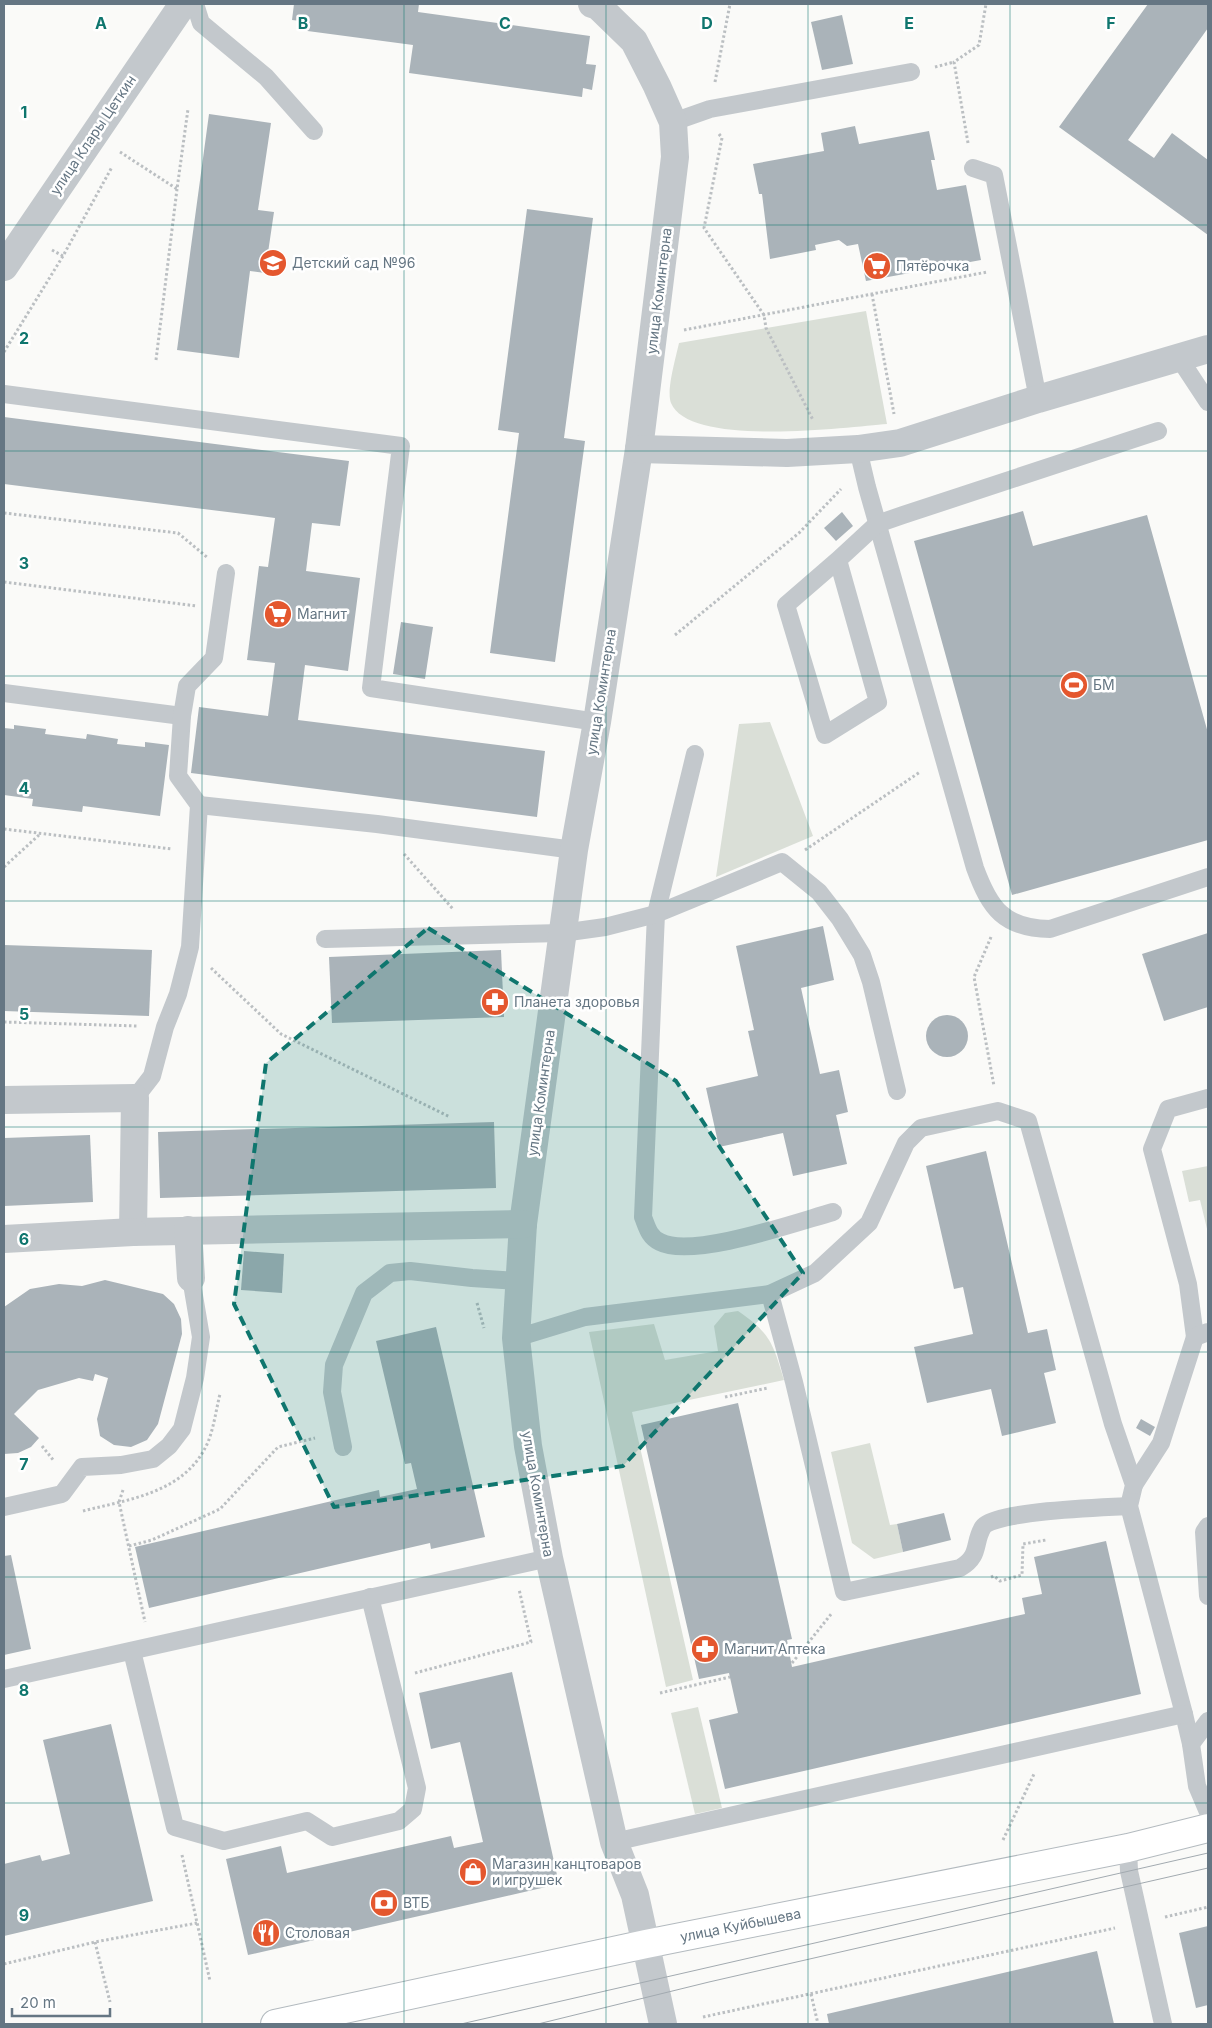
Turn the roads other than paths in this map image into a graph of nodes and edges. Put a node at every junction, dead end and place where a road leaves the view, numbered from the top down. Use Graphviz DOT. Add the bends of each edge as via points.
graph roads {
  1 [pos="183,4"];
  2 [pos="195,4"];
  3 [pos="592,4"];
  4 [pos="911,72"];
  5 [pos="673,122"];
  6 [pos="314,131"];
  7 [pos="973,168"];
  8 [pos="4,267"];
  9 [pos="1208,349"];
  10 [pos="1179,358"];
  11 [pos="4,394"];
  12 [pos="1038,398"];
  13 [pos="1208,402"];
  14 [pos="1158,431"];
  15 [pos="639,449"];
  16 [pos="860,457"];
  17 [pos="877,524"];
  18 [pos="838,560"];
  19 [pos="226,572"];
  20 [pos="4,693"];
  21 [pos="182,716"];
  22 [pos="597,722"];
  23 [pos="694,754"];
  24 [pos="198,804"];
  25 [pos="574,850"];
  26 [pos="1208,877"];
  27 [pos="656,914"];
  28 [pos="562,933"];
  29 [pos="325,939"];
  30 [pos="897,1091"];
  31 [pos="135,1098"];
  32 [pos="1208,1098"];
  33 [pos="4,1100"];
  34 [pos="833,1212"];
  35 [pos="523,1224"];
  36 [pos="188,1230"];
  37 [pos="133,1232"];
  38 [pos="4,1239"];
  39 [pos="191,1278"];
  40 [pos="519,1281"];
  41 [pos="770,1294"];
  42 [pos="1202,1335"];
  43 [pos="516,1338"];
  44 [pos="343,1447"];
  45 [pos="1134,1485"];
  46 [pos="1129,1506"];
  47 [pos="4,1507"];
  48 [pos="1208,1526"];
  49 [pos="549,1558"];
  50 [pos="1208,1596"];
  51 [pos="370,1597"];
  52 [pos="132,1651"];
  53 [pos="4,1679"];
  54 [pos="1184,1714"];
  55 [pos="1208,1721"];
  56 [pos="1191,1744"];
  57 [pos="1208,1812"];
  58 [pos="1208,1828"];
  59 [pos="614,1842"];
  60 [pos="1128,1848"];
  61 [pos="646,1944"];
  62 [pos="275,2024"];
  63 [pos="663,2024"];
  64 [pos="1163,2024"];
  1 -- 8 [label="street, улица Клары Цеткин"];
  2 -- 6 [label="lane" via="201,23 266,77"];
  3 -- 5 [label="street" via="634,41"];
  4 -- 5 [label="lane" via="710,109"];
  5 -- 15 [label="street, улица Коминтерна" via="675,157"];
  7 -- 12 [label="lane" via="994,175"];
  9 -- 10 [label="street"];
  10 -- 12 [label="street"];
  10 -- 13 [label="lane"];
  11 -- 22 [label="lane" via="401,446 371,688"];
  12 -- 16 [label="street"];
  14 -- 17 [label="lane"];
  15 -- 16 [label="street"];
  15 -- 22 [label="street, улица Коминтерна"];
  16 -- 17 [label="lane"];
  17 -- 18 [label="lane"];
  17 -- 26 [label="lane" via="985,894 1001,914 1030,929 1050,929"];
  18 -- 18 [label="lane" via="878,702 825,735 786,605"];
  19 -- 21 [label="lane" via="214,658 187,686"];
  20 -- 21 [label="lane"];
  21 -- 24 [label="lane" via="178,776"];
  22 -- 25 [label="street, улица Коминтерна"];
  23 -- 27 [label="lane"];
  24 -- 25 [label="lane"];
  24 -- 31 [label="lane" via="190,947 152,1076"];
  25 -- 28 [label="street, улица Коминтерна"];
  27 -- 28 [label="lane" via="605,927"];
  27 -- 30 [label="lane" via="782,862 819,892 862,955"];
  27 -- 34 [label="lane" via="643,1217 648,1232 659,1242 677,1247 699,1245 730,1241"];
  28 -- 29 [label="lane"];
  28 -- 35 [label="street, улица Коминтерна"];
  31 -- 33 [label="street"];
  31 -- 37 [label="street"];
  32 -- 42 [label="lane" via="1168,1109 1152,1149"];
  35 -- 36 [label="street"];
  35 -- 40 [label="street, улица Коминтерна"];
  36 -- 37 [label="street"];
  36 -- 39 [label="street"];
  37 -- 38 [label="street"];
  39 -- 47 [label="lane" via="201,1337 195,1378 182,1428 169,1446 153,1459 82,1467 62,1494"];
  40 -- 43 [label="street, улица Коминтерна"];
  40 -- 44 [label="lane" via="410,1271 390,1273 364,1294 334,1365 332,1392"];
  41 -- 43 [label="lane" via="585,1317"];
  41 -- 45 [label="lane" via="816,1273 869,1223 906,1143 921,1128 998,1111 1028,1121 1105,1396"];
  41 -- 46 [label="lane" via="799,1401 837,1597 960,1568 970,1562 984,1526 998,1518 1076,1508"];
  42 -- 45 [label="lane" via="1160,1443"];
  43 -- 49 [label="street, улица Коминтерна" via="528,1446"];
  45 -- 46 [label="lane"];
  46 -- 54 [label="lane"];
  48 -- 50 [label="lane" via="1204,1532"];
  49 -- 51 [label="lane"];
  49 -- 59 [label="street, улица Коминтерна"];
  51 -- 52 [label="lane"];
  51 -- 52 [label="lane" via="418,1788 413,1809 399,1821 332,1837 307,1821 224,1841 175,1827"];
  52 -- 53 [label="lane"];
  54 -- 56 [label="lane"];
  54 -- 59 [label="lane"];
  55 -- 56 [label="lane"];
  56 -- 57 [label="lane" via="1197,1786"];
  58 -- 60 [label="main road, улица Куйбышева"];
  59 -- 61 [label="street, улица Коминтерна" via="635,1895"];
  60 -- 61 [label="main road, улица Куйбышева"];
  60 -- 64 [label="lane" via="1129,1871"];
  61 -- 62 [label="main road, улица Куйбышева"];
  61 -- 63 [label="street, улица Коминтерна"];
}
